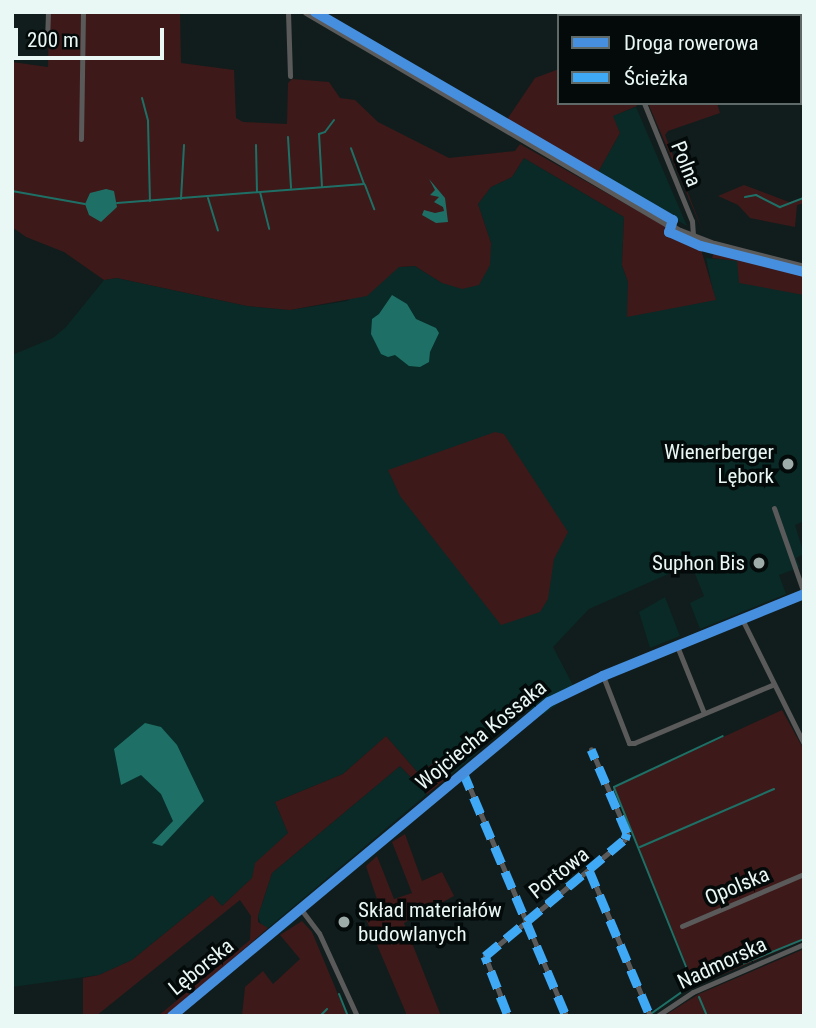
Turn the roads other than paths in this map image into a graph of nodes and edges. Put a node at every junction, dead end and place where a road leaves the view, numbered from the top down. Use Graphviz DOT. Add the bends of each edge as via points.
graph roads {
  1 [pos="48,12"];
  2 [pos="83,12"];
  3 [pos="288,12"];
  4 [pos="306,12"];
  5 [pos="47,41"];
  6 [pos="290,76"];
  7 [pos="645,105"];
  8 [pos="82,139"];
  9 [pos="693,237"];
  10 [pos="804,267"];
  11 [pos="774,508"];
  12 [pos="804,594"];
  13 [pos="742,619"];
  14 [pos="677,646"];
  15 [pos="603,676"];
  16 [pos="772,685"];
  17 [pos="704,713"];
  18 [pos="804,726"];
  19 [pos="796,730"];
  20 [pos="804,744"];
  21 [pos="591,749"];
  22 [pos="463,772"];
  23 [pos="589,870"];
  24 [pos="804,874"];
  25 [pos="300,908"];
  26 [pos="526,919"];
  27 [pos="682,926"];
  28 [pos="804,944"];
  29 [pos="256,947"];
  30 [pos="507,1013"];
  31 [pos="172,1016"];
  32 [pos="357,1016"];
  33 [pos="566,1016"];
  34 [pos="650,1016"];
  35 [pos="657,1016"];
  1 -- 5 [label="street"];
  2 -- 8 [label="street"];
  3 -- 6 [label="street"];
  4 -- 9 [label="street"];
  7 -- 9 [label="street, Polna" via="692,221"];
  9 -- 10 [label="street"];
  11 -- 12 [label="street"];
  12 -- 13 [label="main road, Wojciecha Kossaka"];
  13 -- 14 [label="main road, Wojciecha Kossaka"];
  13 -- 16 [label="street"];
  14 -- 15 [label="main road, Wojciecha Kossaka"];
  14 -- 17 [label="street"];
  15 -- 17 [label="street" via="629,743"];
  15 -- 22 [label="main road, Wojciecha Kossaka" via="549,702"];
  16 -- 17 [label="street"];
  16 -- 19 [label="street"];
  18 -- 19 [label="street"];
  19 -- 20 [label="street"];
  21 -- 23 [label="street, Portowa" via="627,833"];
  22 -- 25 [label="main road, Wojciecha Kossaka"];
  22 -- 26 [label="street"];
  23 -- 26 [label="street, Portowa"];
  23 -- 34 [label="street"];
  24 -- 27 [label="street, Opolska"];
  25 -- 29 [label="main road, Wojciecha Kossaka"];
  25 -- 32 [label="street" via="319,933"];
  26 -- 30 [label="street, Portowa" via="485,956"];
  26 -- 33 [label="street"];
  28 -- 35 [label="street, Nadmorska" via="693,992"];
  29 -- 31 [label="main road, Lęborska"];
}
